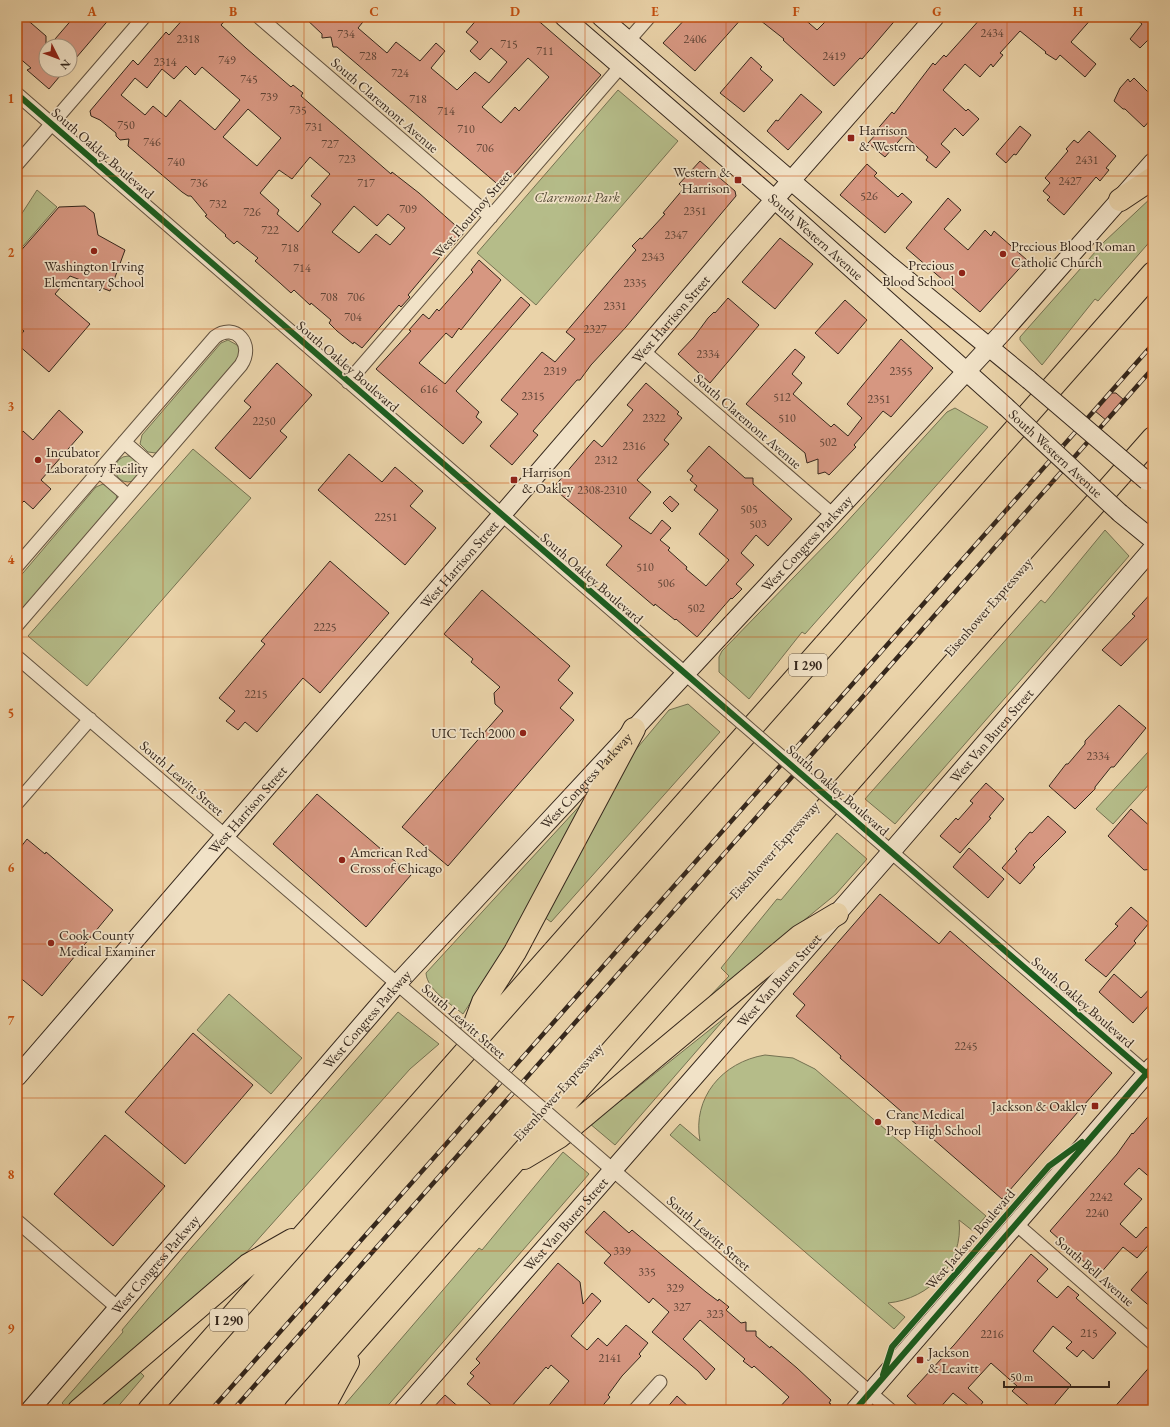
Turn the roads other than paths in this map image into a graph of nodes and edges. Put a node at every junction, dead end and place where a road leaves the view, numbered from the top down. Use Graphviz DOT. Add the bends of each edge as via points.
graph roads {
  1 [pos="144,17"];
  2 [pos="259,17"];
  3 [pos="564,17"];
  4 [pos="601,17"];
  5 [pos="649,17"];
  6 [pos="935,17"];
  7 [pos="628,40"];
  8 [pos="621,66"];
  9 [pos="17,94"];
  10 [pos="51,124"];
  11 [pos="1153,162"];
  12 [pos="17,164"];
  13 [pos="1153,178"];
  14 [pos="791,180"];
  15 [pos="774,199"];
  16 [pos="1120,200"];
  17 [pos="490,217"];
  18 [pos="1153,274"];
  19 [pos="989,347"];
  20 [pos="643,351"];
  21 [pos="967,371"];
  22 [pos="348,382"];
  23 [pos="1153,438"];
  24 [pos="124,442"];
  25 [pos="153,467"];
  26 [pos="99,471"];
  27 [pos="1150,484"];
  28 [pos="128,496"];
  29 [pos="501,515"];
  30 [pos="833,515"];
  31 [pos="1153,540"];
  32 [pos="1153,548"];
  33 [pos="17,566"];
  34 [pos="17,625"];
  35 [pos="17,657"];
  36 [pos="685,674"];
  37 [pos="90,719"];
  38 [pos="634,729"];
  39 [pos="17,803"];
  40 [pos="225,836"];
  41 [pos="892,852"];
  42 [pos="837,914"];
  43 [pos="397,984"];
  44 [pos="463,1056"];
  45 [pos="1151,1073"];
  46 [pos="17,1078"];
  47 [pos="506,1168"];
  48 [pos="612,1169"];
  49 [pos="17,1221"];
  50 [pos="1016,1224"];
  51 [pos="308,1230"];
  52 [pos="118,1308"];
  53 [pos="361,1335"];
  54 [pos="1153,1343"];
  55 [pos="660,1382"];
  56 [pos="870,1393"];
  57 [pos="30,1410"];
  58 [pos="79,1410"];
  59 [pos="149,1410"];
  60 [pos="295,1410"];
  61 [pos="322,1410"];
  62 [pos="403,1410"];
  63 [pos="635,1410"];
  64 [pos="855,1410"];
  65 [pos="890,1410"];
  1 -- 10 [label="street"];
  2 -- 17 [label="street, South Claremont Avenue"];
  3 -- 8 [label="street, South Western Avenue"];
  4 -- 7 [label="street, South Western Avenue"];
  5 -- 7 [label="street"];
  6 -- 14 [label="street, West Harrison Street"];
  7 -- 14 [label="street, South Western Avenue"];
  8 -- 15 [label="street, South Western Avenue"];
  8 -- 17 [label="street, West Flournoy Street"];
  9 -- 10 [label="street, South Oakley Boulevard"];
  10 -- 12 [label="street"];
  10 -- 22 [label="street, South Oakley Boulevard"];
  11 -- 16 [label="street, West Congress Parkway"];
  13 -- 16 [label="highway"];
  14 -- 15 [label="street, West Harrison Street"];
  14 -- 19 [label="street, South Western Avenue"];
  15 -- 20 [label="street, West Harrison Street"];
  15 -- 21 [label="street, South Western Avenue"];
  16 -- 19 [label="street, West Congress Parkway"];
  17 -- 22 [label="street, West Flournoy Street"];
  18 -- 44 [label="highway, I 290"];
  19 -- 21 [label="street, West Congress Parkway"];
  19 -- 27 [label="street, South Western Avenue, bridge"];
  20 -- 29 [label="street, West Harrison Street"];
  20 -- 30 [label="street, South Claremont Avenue"];
  21 -- 30 [label="street, West Congress Parkway"];
  21 -- 31 [label="street, South Western Avenue, bridge" via="1120,513"];
  22 -- 29 [label="street, South Oakley Boulevard"];
  23 -- 47 [label="highway, Eisenhower Expressway" via="814,824"];
  24 -- 25 [label="street"];
  24 -- 25 [label="street" via="215,337 228,332 239,336 246,346 247,353 241,365"];
  24 -- 26 [label="street"];
  25 -- 28 [label="street"];
  26 -- 28 [label="street"];
  26 -- 33 [label="street"];
  28 -- 34 [label="street"];
  29 -- 36 [label="street, South Oakley Boulevard"];
  29 -- 40 [label="street, West Harrison Street"];
  30 -- 36 [label="street, West Congress Parkway"];
  32 -- 41 [label="street, West Van Buren Street"];
  35 -- 37 [label="street, South Leavitt Street"];
  36 -- 38 [label="street, West Congress Parkway"];
  36 -- 41 [label="street, South Oakley Boulevard, bridge"];
  37 -- 39 [label="street"];
  37 -- 40 [label="street, South Leavitt Street"];
  38 -- 43 [label="street, West Congress Parkway"];
  38 -- 44 [label="highway" via="516,952 484,1002"];
  40 -- 43 [label="street, South Leavitt Street"];
  40 -- 46 [label="street, West Harrison Street"];
  41 -- 42 [label="street, West Van Buren Street"];
  41 -- 45 [label="street, South Oakley Boulevard"];
  42 -- 47 [label="highway" via="800,936 559,1137"];
  42 -- 48 [label="street, West Van Buren Street"];
  43 -- 48 [label="street, South Leavitt Street, bridge"];
  43 -- 52 [label="street, West Congress Parkway"];
  44 -- 51 [label="highway, I 290"];
  45 -- 50 [label="street, West Jackson Boulevard"];
  47 -- 53 [label="highway, Eisenhower Expressway"];
  48 -- 56 [label="street, South Leavitt Street"];
  48 -- 62 [label="street, West Van Buren Street"];
  49 -- 52 [label="street"];
  50 -- 54 [label="street, South Bell Avenue"];
  50 -- 56 [label="street, West Jackson Boulevard"];
  51 -- 58 [label="highway" via="248,1265"];
  51 -- 59 [label="highway, I 290"];
  52 -- 57 [label="street, West Congress Parkway"];
  53 -- 60 [label="highway, Eisenhower Expressway"];
  53 -- 61 [label="highway"];
  55 -- 63 [label="street"];
  56 -- 64 [label="street, West Jackson Boulevard"];
  56 -- 65 [label="street, South Leavitt Street"];
}
